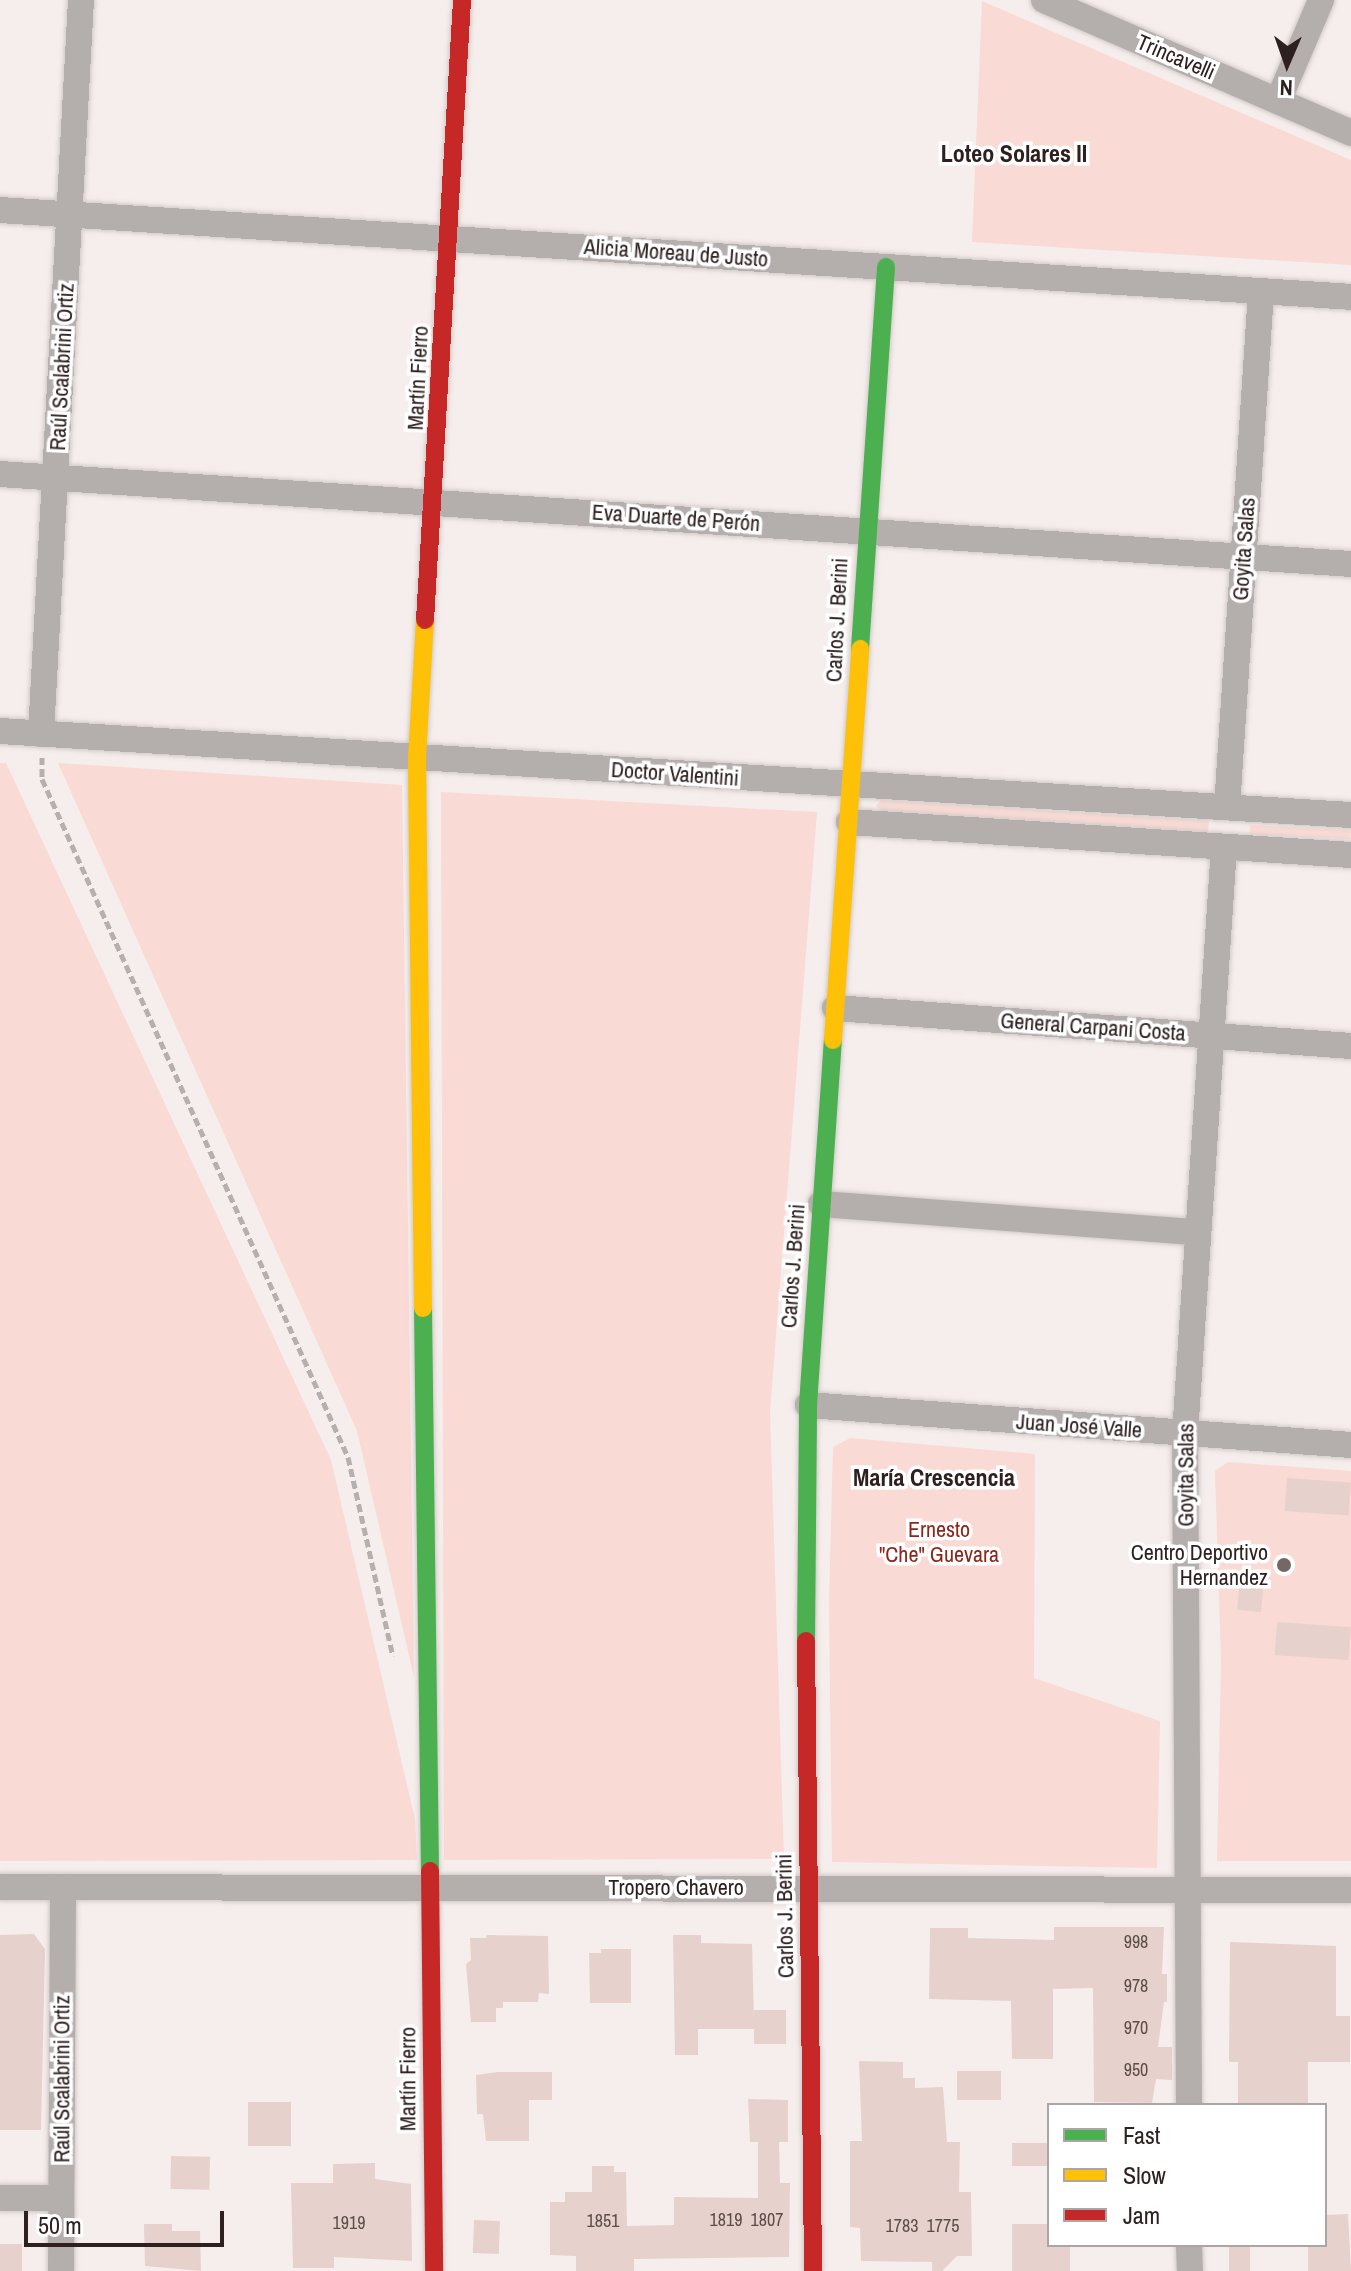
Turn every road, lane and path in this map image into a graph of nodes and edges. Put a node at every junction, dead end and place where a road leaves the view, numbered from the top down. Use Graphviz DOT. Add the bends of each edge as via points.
graph roads {
  1 [pos="81,0"];
  2 [pos="462,0"];
  3 [pos="1044,0"];
  4 [pos="1321,0"];
  5 [pos="1278,101"];
  6 [pos="1351,133"];
  7 [pos="0,210"];
  8 [pos="70,214"];
  9 [pos="451,238"];
  10 [pos="886,267"];
  11 [pos="1261,292"];
  12 [pos="1351,297"];
  13 [pos="0,474"];
  14 [pos="56,478"];
  15 [pos="435,503"];
  16 [pos="867,530"];
  17 [pos="1244,556"];
  18 [pos="1351,564"];
  19 [pos="0,731"];
  20 [pos="41,734"];
  21 [pos="417,758"];
  22 [pos="852,785"];
  23 [pos="1227,807"];
  24 [pos="1351,815"];
  25 [pos="849,822"];
  26 [pos="1224,847"];
  27 [pos="1351,855"];
  28 [pos="835,1008"];
  29 [pos="1211,1036"];
  30 [pos="1351,1046"];
  31 [pos="821,1204"];
  32 [pos="1197,1232"];
  33 [pos="808,1405"];
  34 [pos="1185,1434"];
  35 [pos="1351,1445"];
  36 [pos="396,1669"];
  37 [pos="0,1887"];
  38 [pos="63,1887"];
  39 [pos="809,1887"];
  40 [pos="431,1888"];
  41 [pos="1351,1890"];
  42 [pos="1187,1891"];
  43 [pos="1189,2103"];
  44 [pos="0,2198"];
  45 [pos="61,2198"];
  46 [pos="1189,2247"];
  47 [pos="61,2271"];
  48 [pos="434,2271"];
  49 [pos="813,2271"];
  50 [pos="1190,2271"];
  1 -- 8 [label="street, Raúl Scalabrini Ortiz"];
  2 -- 9 [label="street, Martín Fierro"];
  3 -- 5 [label="street, Trincavelli"];
  4 -- 5 [label="street"];
  5 -- 6 [label="street, Trincavelli"];
  7 -- 8 [label="street, Alicia Moreau de Justo"];
  8 -- 9 [label="street, Alicia Moreau de Justo"];
  8 -- 14 [label="street, Raúl Scalabrini Ortiz"];
  9 -- 10 [label="street, Alicia Moreau de Justo"];
  9 -- 15 [label="street, Martín Fierro"];
  10 -- 11 [label="street, Alicia Moreau de Justo"];
  10 -- 16 [label="street, Carlos J. Berini"];
  11 -- 12 [label="street, Alicia Moreau de Justo"];
  11 -- 17 [label="street, Goyita Salas"];
  13 -- 14 [label="street, Eva Duarte de Perón"];
  14 -- 15 [label="street, Eva Duarte de Perón"];
  14 -- 20 [label="street, Raúl Scalabrini Ortiz"];
  15 -- 16 [label="street, Eva Duarte de Perón"];
  15 -- 21 [label="street, Martín Fierro"];
  16 -- 17 [label="street, Eva Duarte de Perón"];
  16 -- 22 [label="street, Carlos J. Berini"];
  17 -- 18 [label="street, Eva Duarte de Perón"];
  17 -- 23 [label="street, Goyita Salas"];
  19 -- 20 [label="street, Doctor Valentini"];
  20 -- 21 [label="street, Doctor Valentini"];
  20 -- 36 [label="path" via="42,779 348,1457"];
  21 -- 22 [label="street, Doctor Valentini"];
  21 -- 40 [label="street, Martín Fierro"];
  22 -- 23 [label="street, Doctor Valentini"];
  22 -- 25 [label="street, Carlos J. Berini"];
  23 -- 24 [label="street, Doctor Valentini"];
  25 -- 26 [label="street"];
  25 -- 28 [label="street, Carlos J. Berini"];
  26 -- 27 [label="street"];
  26 -- 29 [label="street, Goyita Salas"];
  28 -- 29 [label="street, General Carpani Costa"];
  28 -- 31 [label="street, Carlos J. Berini"];
  29 -- 30 [label="street, General Carpani Costa"];
  29 -- 32 [label="street, Goyita Salas"];
  31 -- 32 [label="street"];
  31 -- 33 [label="street, Carlos J. Berini"];
  32 -- 34 [label="street, Goyita Salas"];
  33 -- 34 [label="street, Juan José Valle"];
  33 -- 39 [label="street, Carlos J. Berini"];
  34 -- 35 [label="street, Juan José Valle"];
  34 -- 42 [label="street, Goyita Salas"];
  37 -- 38 [label="street, Tropero Chavero"];
  38 -- 40 [label="street, Tropero Chavero"];
  38 -- 45 [label="street, Raúl Scalabrini Ortiz"];
  39 -- 40 [label="street, Tropero Chavero"];
  39 -- 42 [label="street, Tropero Chavero"];
  39 -- 49 [label="street, Carlos J. Berini"];
  40 -- 48 [label="street, Martín Fierro"];
  41 -- 42 [label="street, Tropero Chavero"];
  42 -- 43 [label="street, Goyita Salas"];
  44 -- 45 [label="street"];
  45 -- 47 [label="street, Raúl Scalabrini Ortiz"];
  46 -- 50 [label="street"];
}
